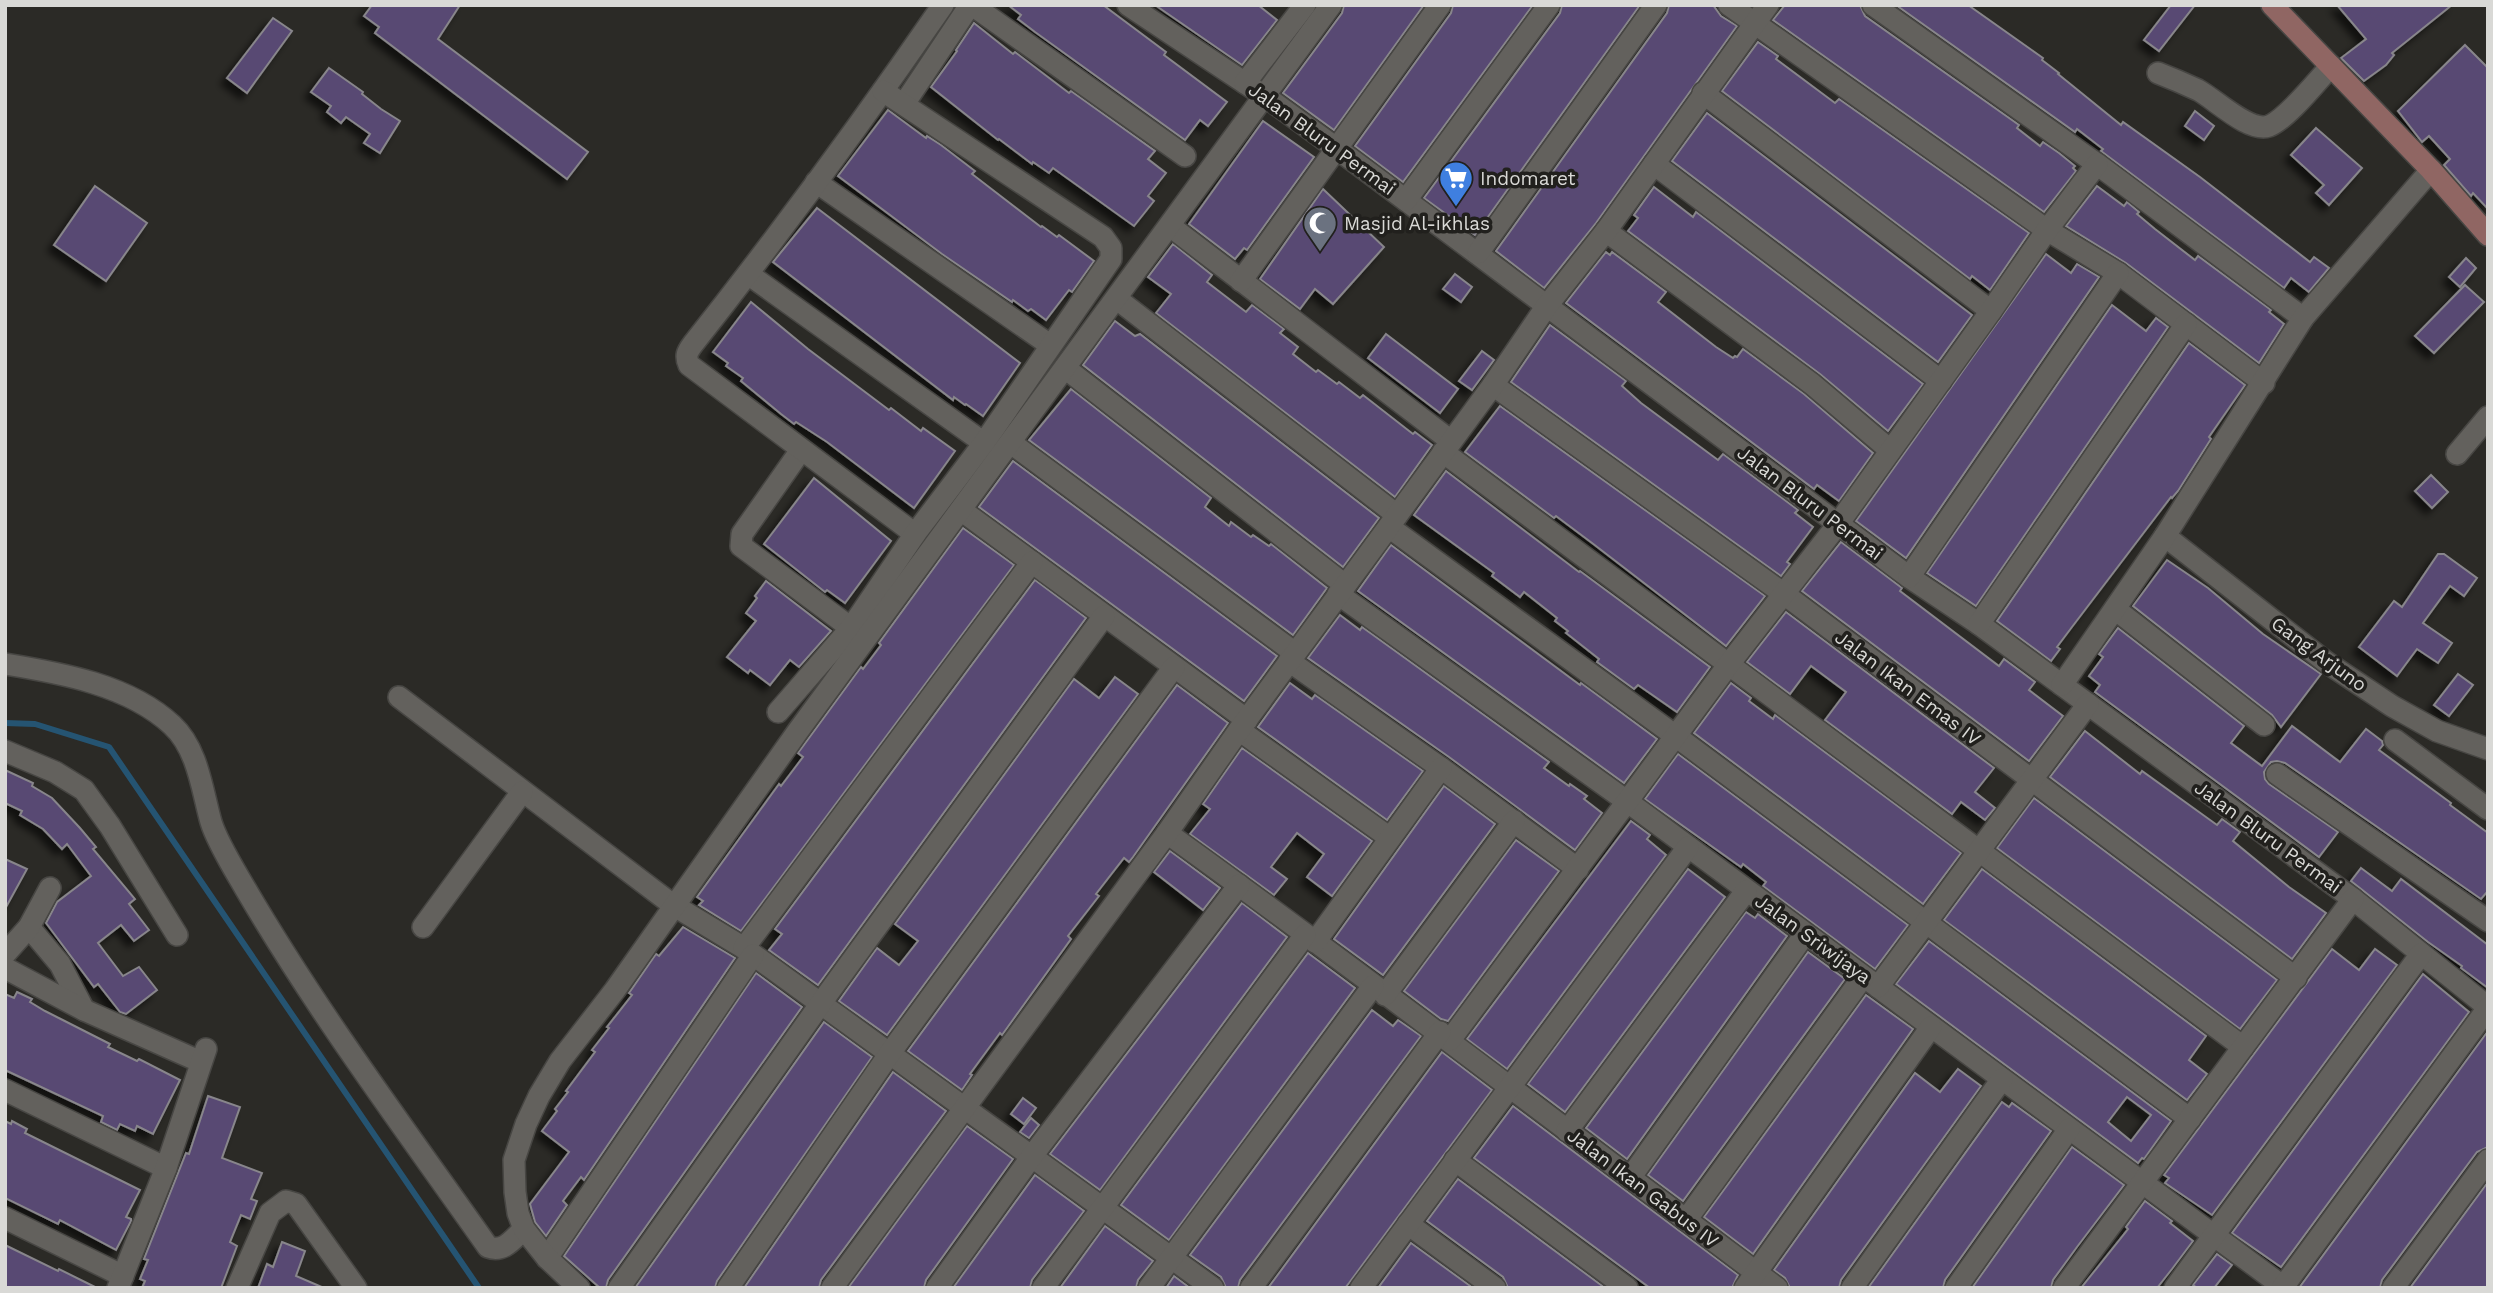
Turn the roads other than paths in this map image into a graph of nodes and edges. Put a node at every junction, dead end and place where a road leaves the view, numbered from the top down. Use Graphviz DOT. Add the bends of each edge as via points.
graph roads {
  1 [pos="943,5"];
  2 [pos="971,5"];
  3 [pos="1128,5"];
  4 [pos="1331,5"];
  5 [pos="1440,5"];
  6 [pos="1549,5"];
  7 [pos="1656,5"];
  8 [pos="1729,5"];
  9 [pos="1768,5"];
  10 [pos="1873,5"];
  11 [pos="2273,5"];
  12 [pos="1304,12"];
  13 [pos="1756,24"];
  14 [pos="2331,66"];
  15 [pos="2158,73"];
  16 [pos="1245,83"];
  17 [pos="883,90"];
  18 [pos="1703,93"];
  19 [pos="1266,97"];
  20 [pos="904,104"];
  21 [pos="1336,148"];
  22 [pos="1185,156"];
  23 [pos="1654,164"];
  24 [pos="2097,164"];
  25 [pos="2431,170"];
  26 [pos="816,182"];
  27 [pos="1406,200"];
  28 [pos="1170,226"];
  29 [pos="2047,230"];
  30 [pos="1605,231"];
  31 [pos="2488,235"];
  32 [pos="1478,253"];
  33 [pos="2118,273"];
  34 [pos="748,274"];
  35 [pos="1241,281"];
  36 [pos="1117,299"];
  37 [pos="1546,307"];
  38 [pos="1992,311"];
  39 [pos="2303,318"];
  40 [pos="2186,324"];
  41 [pos="1050,345"];
  42 [pos="1065,368"];
  43 [pos="1941,380"];
  44 [pos="2264,383"];
  45 [pos="1493,385"];
  46 [pos="2488,417"];
  47 [pos="984,443"];
  48 [pos="1011,443"];
  49 [pos="1447,447"];
  50 [pos="801,450"];
  51 [pos="1891,450"];
  52 [pos="2457,454"];
  53 [pos="961,510"];
  54 [pos="1393,521"];
  55 [pos="1838,524"];
  56 [pos="915,534"];
  57 [pos="2165,536"];
  58 [pos="1032,562"];
  59 [pos="1909,577"];
  60 [pos="1342,590"];
  61 [pos="1784,594"];
  62 [pos="2115,609"];
  63 [pos="1104,616"];
  64 [pos="1979,624"];
  65 [pos="851,628"];
  66 [pos="1292,657"];
  67 [pos="5,664"];
  68 [pos="1729,664"];
  69 [pos="1174,667"];
  70 [pos="2062,685"];
  71 [pos="399,697"];
  72 [pos="2088,704"];
  73 [pos="778,712"];
  74 [pos="1243,725"];
  75 [pos="2264,725"];
  76 [pos="1677,737"];
  77 [pos="2395,740"];
  78 [pos="2488,749"];
  79 [pos="5,751"];
  80 [pos="1441,768"];
  81 [pos="2277,774"];
  82 [pos="2032,782"];
  83 [pos="522,792"];
  84 [pos="1628,802"];
  85 [pos="2488,809"];
  86 [pos="1514,821"];
  87 [pos="1167,833"];
  88 [pos="1391,838"];
  89 [pos="1688,847"];
  90 [pos="1980,850"];
  91 [pos="1578,869"];
  92 [pos="1239,885"];
  93 [pos="50,888"];
  94 [pos="1746,891"];
  95 [pos="2353,899"];
  96 [pos="673,905"];
  97 [pos="2488,921"];
  98 [pos="1927,922"];
  99 [pos="29,927"];
  100 [pos="423,927"];
  101 [pos="1805,934"];
  102 [pos="177,935"];
  103 [pos="1310,938"];
  104 [pos="749,951"];
  105 [pos="5,954"];
  106 [pos="2421,954"];
  107 [pos="5,968"];
  108 [pos="2296,978"];
  109 [pos="1870,982"];
  110 [pos="1379,991"];
  111 [pos="821,1003"];
  112 [pos="2488,1007"];
  113 [pos="84,1010"];
  114 [pos="1931,1027"];
  115 [pos="1445,1036"];
  116 [pos="2243,1047"];
  117 [pos="890,1053"];
  118 [pos="2002,1079"];
  119 [pos="1509,1088"];
  120 [pos="5,1090"];
  121 [pos="963,1108"];
  122 [pos="2190,1119"];
  123 [pos="2070,1129"];
  124 [pos="1567,1131"];
  125 [pos="1032,1156"];
  126 [pos="1455,1160"];
  127 [pos="2488,1160"];
  128 [pos="166,1168"];
  129 [pos="1630,1178"];
  130 [pos="2142,1182"];
  131 [pos="1102,1208"];
  132 [pos="5,1219"];
  133 [pos="1686,1220"];
  134 [pos="1408,1224"];
  135 [pos="524,1229"];
  136 [pos="2214,1235"];
  137 [pos="547,1258"];
  138 [pos="1170,1258"];
  139 [pos="1750,1280"];
  140 [pos="120,1282"];
  141 [pos="2284,1287"];
  142 [pos="237,1288"];
  143 [pos="356,1288"];
  144 [pos="579,1288"];
  145 [pos="619,1288"];
  146 [pos="728,1288"];
  147 [pos="832,1288"];
  148 [pos="937,1288"];
  149 [pos="1043,1288"];
  150 [pos="1149,1288"];
  151 [pos="1213,1288"];
  152 [pos="1251,1288"];
  153 [pos="1361,1288"];
  154 [pos="1495,1288"];
  155 [pos="1627,1288"];
  156 [pos="1777,1288"];
  157 [pos="1852,1288"];
  158 [pos="1956,1288"];
  159 [pos="2064,1288"];
  160 [pos="2175,1288"];
  161 [pos="2393,1288"];
  1 -- 17 [label="street"];
  2 -- 20 [label="street"];
  2 -- 22 [label="street"];
  3 -- 16 [label="street, Jalan Bluru Permai"];
  4 -- 12 [label="street"];
  5 -- 21 [label="street"];
  6 -- 27 [label="street"];
  7 -- 32 [label="street"];
  8 -- 13 [label="street"];
  9 -- 13 [label="street"];
  10 -- 24 [label="street"];
  11 -- 14 [label="street"];
  12 -- 16 [label="street"];
  12 -- 19 [label="street"];
  13 -- 18 [label="street"];
  13 -- 29 [label="street"];
  14 -- 15 [label="street" via="2287,113 2269,126 2257,127"];
  14 -- 25 [label="street"];
  16 -- 19 [label="street, Jalan Bluru Permai"];
  17 -- 20 [label="street"];
  17 -- 26 [label="street"];
  18 -- 23 [label="street"];
  18 -- 38 [label="street"];
  19 -- 21 [label="street, Jalan Bluru Permai"];
  19 -- 28 [label="street"];
  20 -- 41 [label="street" via="1102,237 1111,248 1104,271"];
  21 -- 27 [label="street, Jalan Bluru Permai"];
  21 -- 35 [label="street"];
  23 -- 30 [label="street"];
  23 -- 43 [label="street"];
  24 -- 29 [label="street"];
  24 -- 39 [label="street"];
  25 -- 31 [label="street"];
  25 -- 39 [label="street"];
  26 -- 34 [label="street"];
  26 -- 41 [label="street"];
  27 -- 32 [label="street, Jalan Bluru Permai"];
  28 -- 35 [label="street"];
  28 -- 36 [label="street"];
  29 -- 33 [label="street"];
  29 -- 38 [label="street"];
  30 -- 37 [label="street"];
  30 -- 51 [label="street" via="1812,384"];
  32 -- 37 [label="street, Jalan Bluru Permai"];
  33 -- 40 [label="street"];
  33 -- 59 [label="street"];
  34 -- 47 [label="street"];
  34 -- 50 [label="street" via="686,359"];
  35 -- 49 [label="street"];
  36 -- 42 [label="street"];
  36 -- 54 [label="street"];
  37 -- 45 [label="street"];
  37 -- 55 [label="street, Jalan Bluru Permai"];
  38 -- 43 [label="street"];
  39 -- 44 [label="street"];
  40 -- 44 [label="street"];
  40 -- 64 [label="street"];
  41 -- 47 [label="street"];
  42 -- 48 [label="street"];
  42 -- 60 [label="street, Jalan Sriwijaya"];
  43 -- 51 [label="street"];
  44 -- 57 [label="street"];
  45 -- 49 [label="street"];
  45 -- 61 [label="street, Jalan Ikan Emas IV"];
  46 -- 52 [label="street"];
  47 -- 56 [label="street"];
  48 -- 53 [label="street"];
  48 -- 66 [label="street"];
  49 -- 54 [label="street"];
  49 -- 68 [label="street"];
  50 -- 56 [label="street"];
  50 -- 65 [label="street" via="742,534 741,546"];
  51 -- 55 [label="street"];
  53 -- 58 [label="street"];
  53 -- 96 [label="street"];
  54 -- 60 [label="street"];
  54 -- 76 [label="street"];
  55 -- 59 [label="street, Jalan Bluru Permai"];
  55 -- 61 [label="street"];
  56 -- 65 [label="street"];
  57 -- 62 [label="street"];
  57 -- 78 [label="street, Gang Arjuno" via="2326,662 2392,706 2437,731"];
  58 -- 63 [label="street"];
  58 -- 104 [label="street"];
  59 -- 64 [label="street, Jalan Bluru Permai"];
  60 -- 66 [label="street"];
  60 -- 84 [label="street, Jalan Sriwijaya"];
  61 -- 68 [label="street"];
  61 -- 82 [label="street, Jalan Ikan Emas IV"];
  62 -- 70 [label="street"];
  62 -- 75 [label="street"];
  63 -- 69 [label="street"];
  63 -- 111 [label="street"];
  64 -- 70 [label="street, Jalan Bluru Permai"];
  65 -- 73 [label="street"];
  66 -- 74 [label="street"];
  66 -- 80 [label="street"];
  67 -- 135 [label="street" via="75,676 148,707 172,726 184,740 212,824 244,887 344,1042 488,1247 502,1249"];
  68 -- 76 [label="street"];
  68 -- 90 [label="street"];
  69 -- 74 [label="street"];
  69 -- 117 [label="street"];
  70 -- 72 [label="street, Jalan Bluru Permai"];
  71 -- 83 [label="street"];
  72 -- 82 [label="street"];
  72 -- 95 [label="street, Jalan Bluru Permai"];
  74 -- 87 [label="street"];
  74 -- 88 [label="street"];
  76 -- 84 [label="street"];
  76 -- 98 [label="street"];
  77 -- 85 [label="street"];
  79 -- 102 [label="street" via="85,790"];
  80 -- 86 [label="street"];
  80 -- 88 [label="street"];
  81 -- 97 [label="street"];
  82 -- 90 [label="street"];
  82 -- 108 [label="street, Jalan Ikan Emas IV"];
  83 -- 96 [label="street"];
  83 -- 100 [label="street"];
  84 -- 89 [label="street, Jalan Sriwijaya"];
  84 -- 91 [label="street"];
  86 -- 91 [label="street"];
  86 -- 110 [label="street"];
  87 -- 92 [label="street, Jalan Ikan Gabus IV"];
  87 -- 121 [label="street"];
  88 -- 103 [label="street"];
  89 -- 94 [label="street, Jalan Sriwijaya"];
  89 -- 119 [label="street"];
  90 -- 98 [label="street"];
  90 -- 116 [label="street"];
  91 -- 115 [label="street"];
  92 -- 103 [label="street, Jalan Ikan Gabus IV"];
  92 -- 125 [label="street"];
  93 -- 99 [label="street"];
  94 -- 101 [label="street, Jalan Sriwijaya"];
  94 -- 124 [label="street"];
  95 -- 106 [label="street, Jalan Bluru Permai"];
  95 -- 108 [label="street"];
  96 -- 104 [label="street"];
  96 -- 135 [label="street" via="561,1061 526,1124 514,1160 515,1192"];
  98 -- 109 [label="street"];
  98 -- 122 [label="street"];
  99 -- 105 [label="street"];
  99 -- 113 [label="street" via="60,964"];
  101 -- 109 [label="street, Jalan Sriwijaya"];
  101 -- 129 [label="street"];
  103 -- 110 [label="street, Jalan Ikan Gabus IV"];
  103 -- 131 [label="street"];
  104 -- 111 [label="street"];
  104 -- 137 [label="street"];
  106 -- 112 [label="street, Jalan Bluru Permai"];
  106 -- 136 [label="street"];
  107 -- 113 [label="street"];
  108 -- 116 [label="street"];
  109 -- 114 [label="street, Jalan Sriwijaya"];
  109 -- 133 [label="street"];
  110 -- 115 [label="street, Jalan Ikan Gabus IV"];
  110 -- 138 [label="street"];
  111 -- 117 [label="street"];
  111 -- 145 [label="street"];
  112 -- 141 [label="street"];
  113 -- 128 [label="street" via="204,1056"];
  114 -- 118 [label="street, Jalan Sriwijaya"];
  114 -- 139 [label="street"];
  115 -- 119 [label="street, Jalan Ikan Gabus IV"];
  115 -- 152 [label="street"];
  116 -- 122 [label="street"];
  117 -- 121 [label="street"];
  117 -- 146 [label="street"];
  118 -- 123 [label="street, Jalan Sriwijaya"];
  118 -- 157 [label="street"];
  119 -- 124 [label="street, Jalan Ikan Gabus IV"];
  119 -- 126 [label="street"];
  120 -- 128 [label="street"];
  121 -- 125 [label="street"];
  121 -- 147 [label="street"];
  122 -- 130 [label="street"];
  123 -- 130 [label="street, Jalan Sriwijaya"];
  123 -- 158 [label="street"];
  124 -- 129 [label="street, Jalan Ikan Gabus IV"];
  125 -- 131 [label="street"];
  125 -- 148 [label="street"];
  126 -- 134 [label="street"];
  126 -- 155 [label="street"];
  127 -- 161 [label="street"];
  128 -- 140 [label="street"];
  129 -- 133 [label="street, Jalan Ikan Gabus IV"];
  130 -- 136 [label="street, Jalan Sriwijaya"];
  130 -- 159 [label="street"];
  131 -- 138 [label="street"];
  131 -- 149 [label="street"];
  132 -- 140 [label="street"];
  133 -- 139 [label="street, Jalan Ikan Gabus IV"];
  134 -- 153 [label="street"];
  134 -- 154 [label="street"];
  135 -- 137 [label="street"];
  136 -- 141 [label="street, Jalan Sriwijaya"];
  136 -- 160 [label="street"];
  137 -- 144 [label="street"];
  138 -- 150 [label="street"];
  138 -- 151 [label="street"];
  139 -- 156 [label="street, Jalan Ikan Gabus IV"];
  142 -- 143 [label="street" via="270,1213 286,1201 296,1204"];
}
